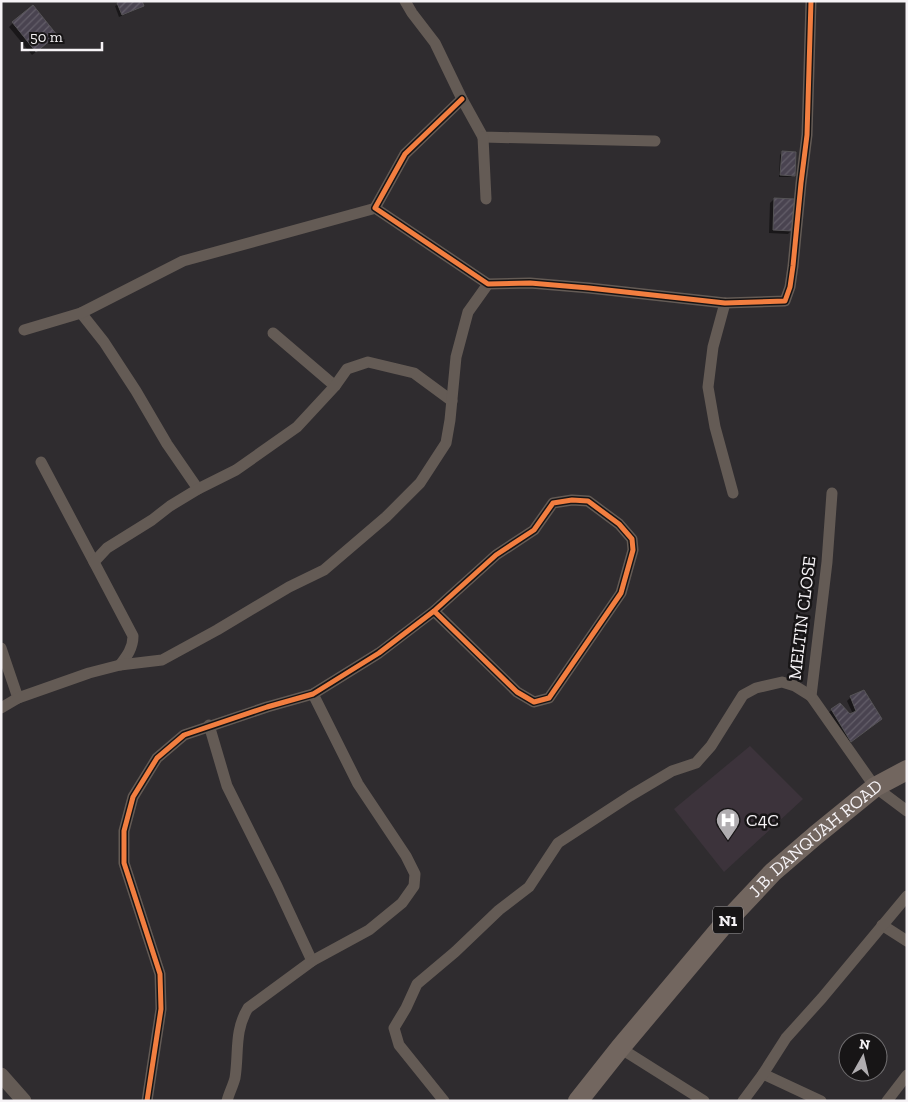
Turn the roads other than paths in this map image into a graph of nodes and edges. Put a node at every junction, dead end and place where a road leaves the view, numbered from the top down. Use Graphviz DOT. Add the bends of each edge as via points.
graph roads {
  1 [pos="405,1"];
  2 [pos="811,1"];
  3 [pos="462,99"];
  4 [pos="483,137"];
  5 [pos="655,141"];
  6 [pos="486,199"];
  7 [pos="376,208"];
  8 [pos="488,284"];
  9 [pos="725,303"];
  10 [pos="81,313"];
  11 [pos="24,330"];
  12 [pos="273,333"];
  13 [pos="335,386"];
  14 [pos="452,401"];
  15 [pos="40,462"];
  16 [pos="198,489"];
  17 [pos="733,493"];
  18 [pos="832,493"];
  19 [pos="94,562"];
  20 [pos="434,611"];
  21 [pos="1,648"];
  22 [pos="120,666"];
  23 [pos="313,694"];
  24 [pos="811,696"];
  25 [pos="18,698"];
  26 [pos="1,708"];
  27 [pos="209,725"];
  28 [pos="907,770"];
  29 [pos="876,787"];
  30 [pos="907,811"];
  31 [pos="907,896"];
  32 [pos="882,925"];
  33 [pos="907,941"];
  34 [pos="312,961"];
  35 [pos="620,1048"];
  36 [pos="763,1074"];
  37 [pos="907,1075"];
  38 [pos="3,1079"];
  39 [pos="24,1101"];
  40 [pos="147,1101"];
  41 [pos="227,1101"];
  42 [pos="444,1101"];
  43 [pos="578,1101"];
  44 [pos="704,1101"];
  45 [pos="743,1101"];
  46 [pos="821,1101"];
  47 [pos="887,1101"];
  1 -- 3 [label="street" via="435,43"];
  2 -- 9 [label="street" via="807,135 790,287 785,301"];
  3 -- 4 [label="street"];
  3 -- 7 [label="street" via="405,154"];
  4 -- 5 [label="street"];
  4 -- 6 [label="street"];
  7 -- 8 [label="street"];
  7 -- 10 [label="street" via="183,261"];
  8 -- 9 [label="street" via="530,283"];
  8 -- 14 [label="street" via="468,312 456,357"];
  9 -- 17 [label="street" via="713,347 708,387"];
  10 -- 11 [label="street"];
  10 -- 16 [label="street" via="109,350"];
  12 -- 13 [label="street"];
  13 -- 14 [label="street" via="347,369 368,362 414,373"];
  13 -- 16 [label="street" via="297,427 236,470"];
  14 -- 22 [label="street" via="446,443 420,483 324,570 288,586 162,660"];
  15 -- 19 [label="street"];
  16 -- 19 [label="street" via="106,548"];
  18 -- 24 [label="street, MELTIN CLOSE" via="828,562"];
  19 -- 22 [label="street" via="133,636 130,650"];
  20 -- 20 [label="street" via="496,555 534,530 553,503 588,501 632,539 633,550 621,593 549,698 534,702 517,692"];
  20 -- 23 [label="street" via="379,653"];
  21 -- 25 [label="street"];
  22 -- 25 [label="street"];
  23 -- 27 [label="street"];
  23 -- 34 [label="street" via="358,784 415,874 414,886 389,914 369,930"];
  24 -- 29 [label="street, MELTIN CLOSE"];
  24 -- 42 [label="street" via="782,682 756,688 743,695 711,746 696,763 672,771 558,843 529,887 417,984 394,1028 399,1045"];
  25 -- 26 [label="street"];
  27 -- 34 [label="street" via="227,786"];
  27 -- 40 [label="street" via="184,735 157,758 133,797 124,831 124,863 160,974 161,1009"];
  28 -- 29 [label="highway, J.B. DANQUAH ROAD / N1"];
  29 -- 30 [label="street, MELTIN CLOSE"];
  29 -- 35 [label="highway, J.B. DANQUAH ROAD / N1" via="773,872 725,923"];
  31 -- 32 [label="street"];
  32 -- 33 [label="street"];
  32 -- 36 [label="street" via="786,1038"];
  34 -- 41 [label="street" via="248,1008 242,1018 235,1079"];
  35 -- 43 [label="highway, J.B. DANQUAH ROAD / N1"];
  35 -- 44 [label="street"];
  36 -- 45 [label="street"];
  36 -- 46 [label="street"];
  37 -- 47 [label="street"];
  38 -- 39 [label="street"];
}
